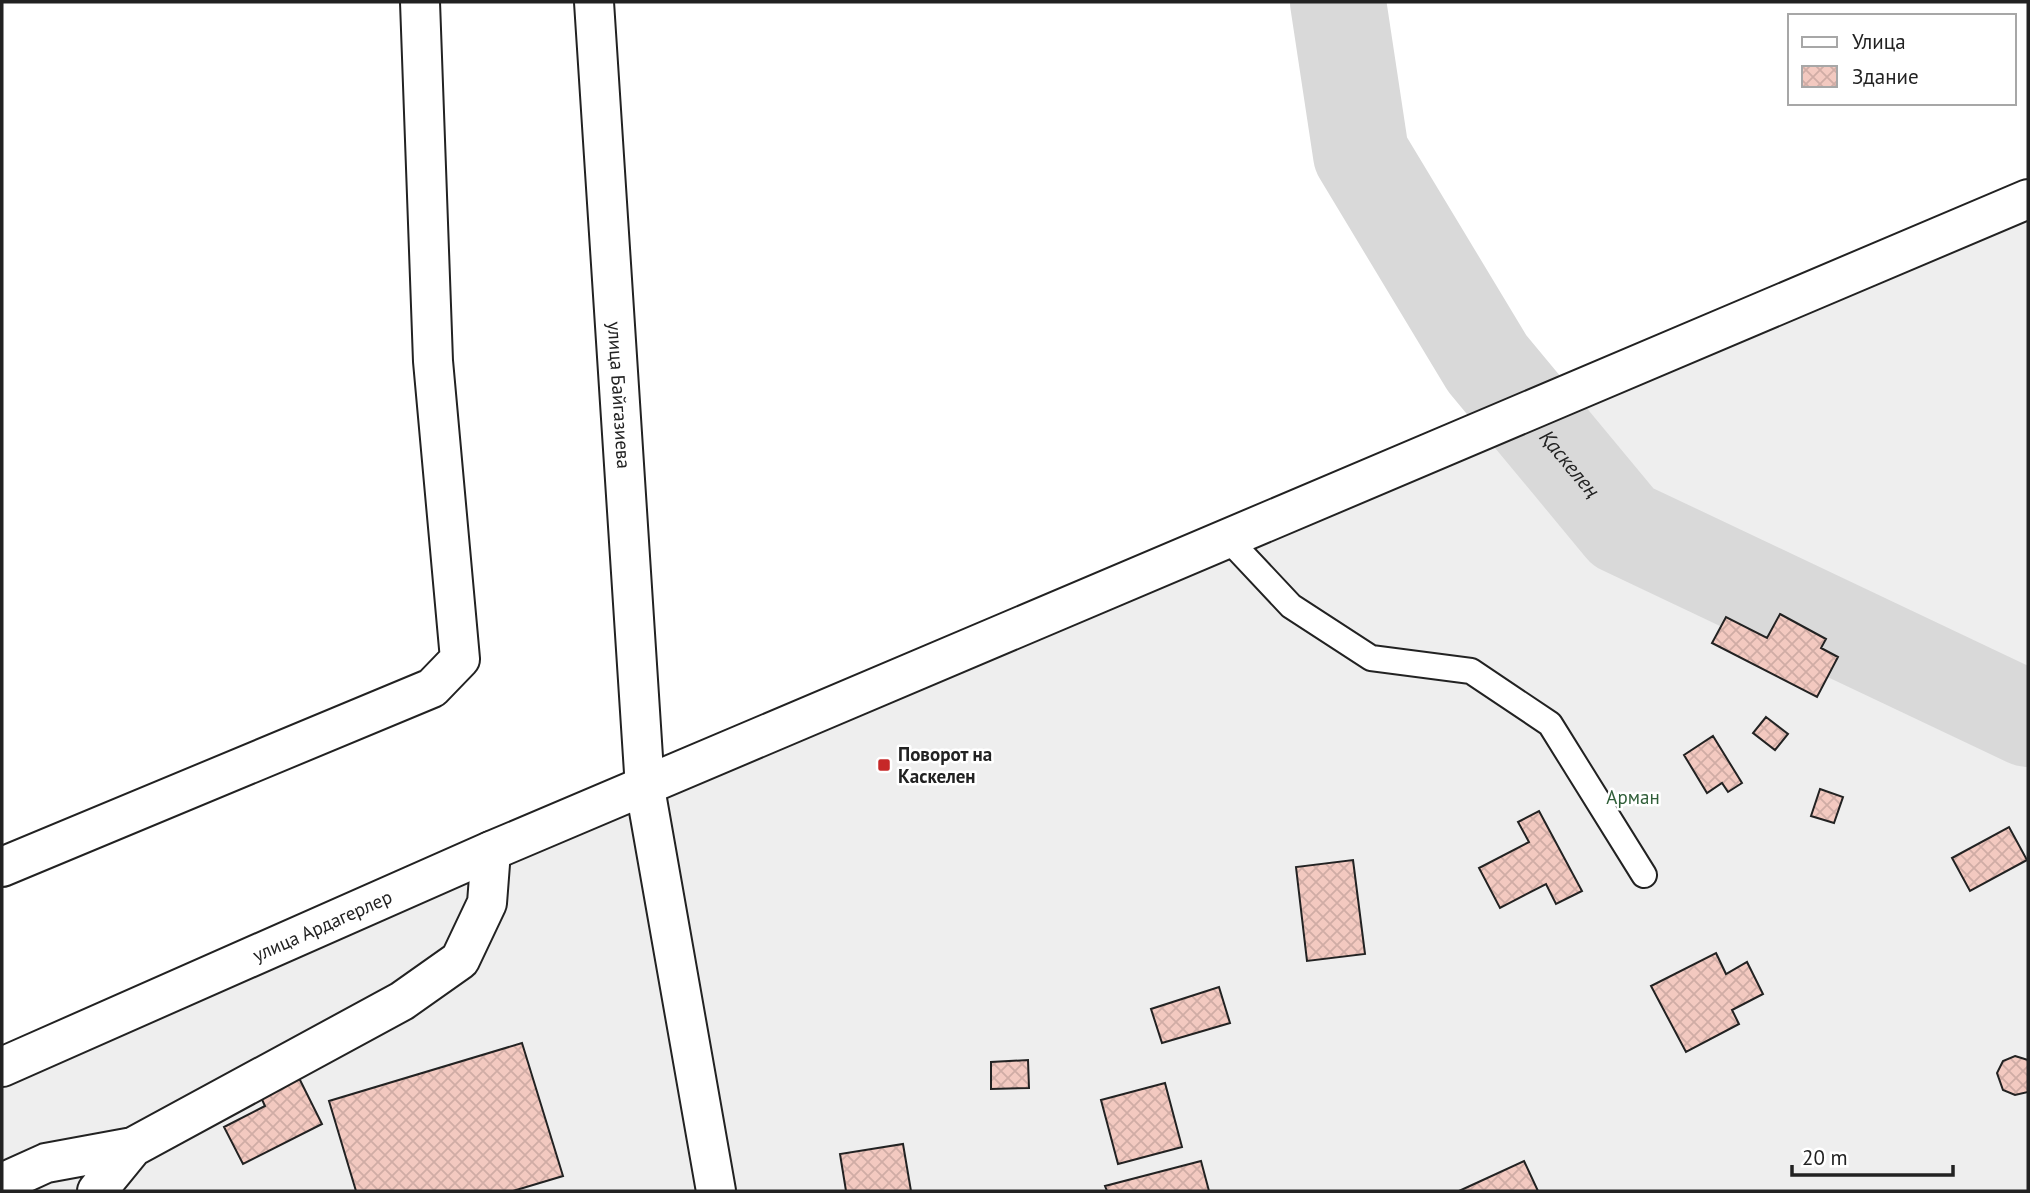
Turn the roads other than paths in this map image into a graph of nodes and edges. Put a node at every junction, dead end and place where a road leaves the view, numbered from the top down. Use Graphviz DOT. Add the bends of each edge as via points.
graph roads {
  1 [pos="420,2"];
  2 [pos="594,2"];
  3 [pos="2028,199"];
  4 [pos="1229,540"];
  5 [pos="645,788"];
  6 [pos="491,852"];
  7 [pos="2,867"];
  8 [pos="1644,875"];
  9 [pos="2,1068"];
  10 [pos="133,1147"];
  11 [pos="2,1183"];
  12 [pos="97,1191"];
  13 [pos="716,1191"];
  1 -- 7 [label="main road" via="433,360 460,659 432,688"];
  2 -- 5 [label="main road, улица Байгазиева"];
  3 -- 4 [label="main road, улица Ардагерлер"];
  4 -- 5 [label="main road, улица Ардагерлер"];
  4 -- 8 [label="lane" via="1291,606 1371,658 1471,671 1550,724"];
  5 -- 6 [label="main road, улица Ардагерлер"];
  5 -- 13 [label="main road, улица Байгазиева"];
  6 -- 9 [label="main road, улица Ардагерлер"];
  6 -- 10 [label="main road" via="487,903 460,960 402,1001"];
  10 -- 11 [label="main road" via="46,1163"];
  10 -- 12 [label="main road"];
}
